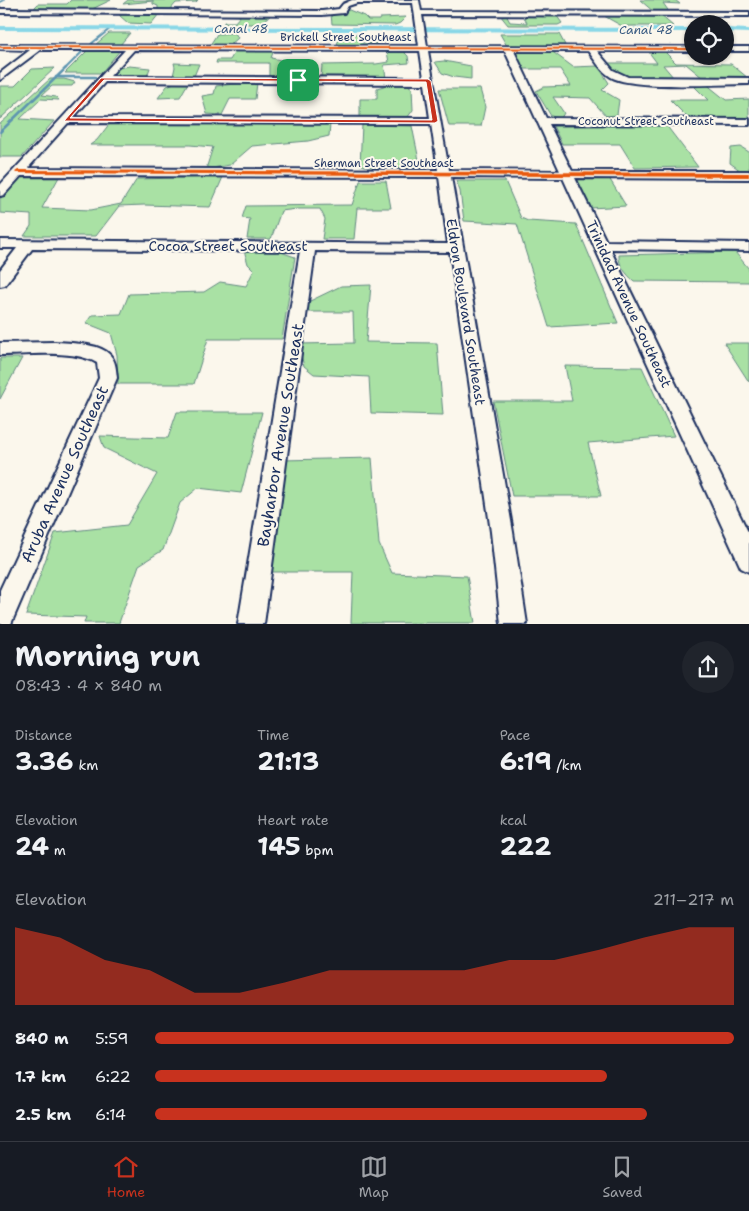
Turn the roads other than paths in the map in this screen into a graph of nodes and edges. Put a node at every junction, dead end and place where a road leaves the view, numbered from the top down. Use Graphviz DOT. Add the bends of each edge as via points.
graph roads {
  1 [pos="416,1"];
  2 [pos="37,3"];
  3 [pos="276,4"];
  4 [pos="556,5"];
  5 [pos="0,11"];
  6 [pos="24,12"];
  7 [pos="273,13"];
  8 [pos="418,13"];
  9 [pos="563,14"];
  10 [pos="749,14"];
  11 [pos="421,36"];
  12 [pos="0,46"];
  13 [pos="38,47"];
  14 [pos="132,47"];
  15 [pos="508,48"];
  16 [pos="590,48"];
  17 [pos="684,49"];
  18 [pos="734,49"];
  19 [pos="749,49"];
  20 [pos="0,77"];
  21 [pos="103,79"];
  22 [pos="428,81"];
  23 [pos="749,81"];
  24 [pos="66,120"];
  25 [pos="435,121"];
  26 [pos="543,121"];
  27 [pos="749,122"];
  28 [pos="18,172"];
  29 [pos="568,174"];
  30 [pos="444,175"];
  31 [pos="749,175"];
  32 [pos="0,192"];
  33 [pos="0,244"];
  34 [pos="28,244"];
  35 [pos="602,246"];
  36 [pos="308,247"];
  37 [pos="455,248"];
  38 [pos="747,249"];
  39 [pos="0,282"];
  40 [pos="0,349"];
  41 [pos="749,560"];
  42 [pos="0,618"];
  43 [pos="251,624"];
  44 [pos="514,624"];
  1 -- 7 [label="street" via="356,1 349,2 341,11"];
  1 -- 8 [label="street, Eldron Boulevard Southeast"];
  2 -- 6 [label="street"];
  3 -- 7 [label="street"];
  4 -- 9 [label="street"];
  5 -- 6 [label="street"];
  6 -- 7 [label="street"];
  8 -- 9 [label="street" via="491,10"];
  8 -- 11 [label="street, Eldron Boulevard Southeast"];
  9 -- 10 [label="street"];
  11 -- 14 [label="street, Brickell Street Southeast"];
  11 -- 15 [label="street, Brickell Street Southeast"];
  11 -- 22 [label="street, Eldron Boulevard Southeast"];
  12 -- 13 [label="street, Brickell Street Southeast"];
  13 -- 14 [label="street, Brickell Street Southeast"];
  13 -- 20 [label="street"];
  14 -- 21 [label="street"];
  15 -- 16 [label="street, Brickell Street Southeast"];
  15 -- 26 [label="street, Trinidad Avenue Southeast"];
  16 -- 17 [label="street, Brickell Street Southeast"];
  16 -- 23 [label="street" via="608,71 621,78 638,81"];
  18 -- 19 [label="street"];
  21 -- 22 [label="street"];
  21 -- 24 [label="street"];
  22 -- 25 [label="street, Eldron Boulevard Southeast"];
  24 -- 25 [label="street"];
  24 -- 28 [label="street"];
  25 -- 30 [label="street, Eldron Boulevard Southeast"];
  26 -- 27 [label="street, Coconut Street Southeast"];
  26 -- 29 [label="street, Trinidad Avenue Southeast"];
  28 -- 30 [label="street, Sherman Street Southeast"];
  28 -- 32 [label="street"];
  29 -- 30 [label="street, Sherman Street Southeast"];
  29 -- 31 [label="street, Sherman Street Southeast"];
  29 -- 35 [label="street, Trinidad Avenue Southeast"];
  30 -- 37 [label="street, Eldron Boulevard Southeast"];
  33 -- 34 [label="street, Cocoa Street Southeast"];
  34 -- 36 [label="street, Cocoa Street Southeast"];
  34 -- 39 [label="street"];
  35 -- 38 [label="street"];
  35 -- 41 [label="street, Trinidad Avenue Southeast"];
  36 -- 37 [label="street, Cocoa Street Southeast"];
  36 -- 43 [label="street, Bayharbor Avenue Southeast"];
  37 -- 44 [label="street, Eldron Boulevard Southeast" via="502,530"];
  40 -- 42 [label="street, Aruba Avenue Southeast" via="90,352 102,357 107,365 108,378"];
}
